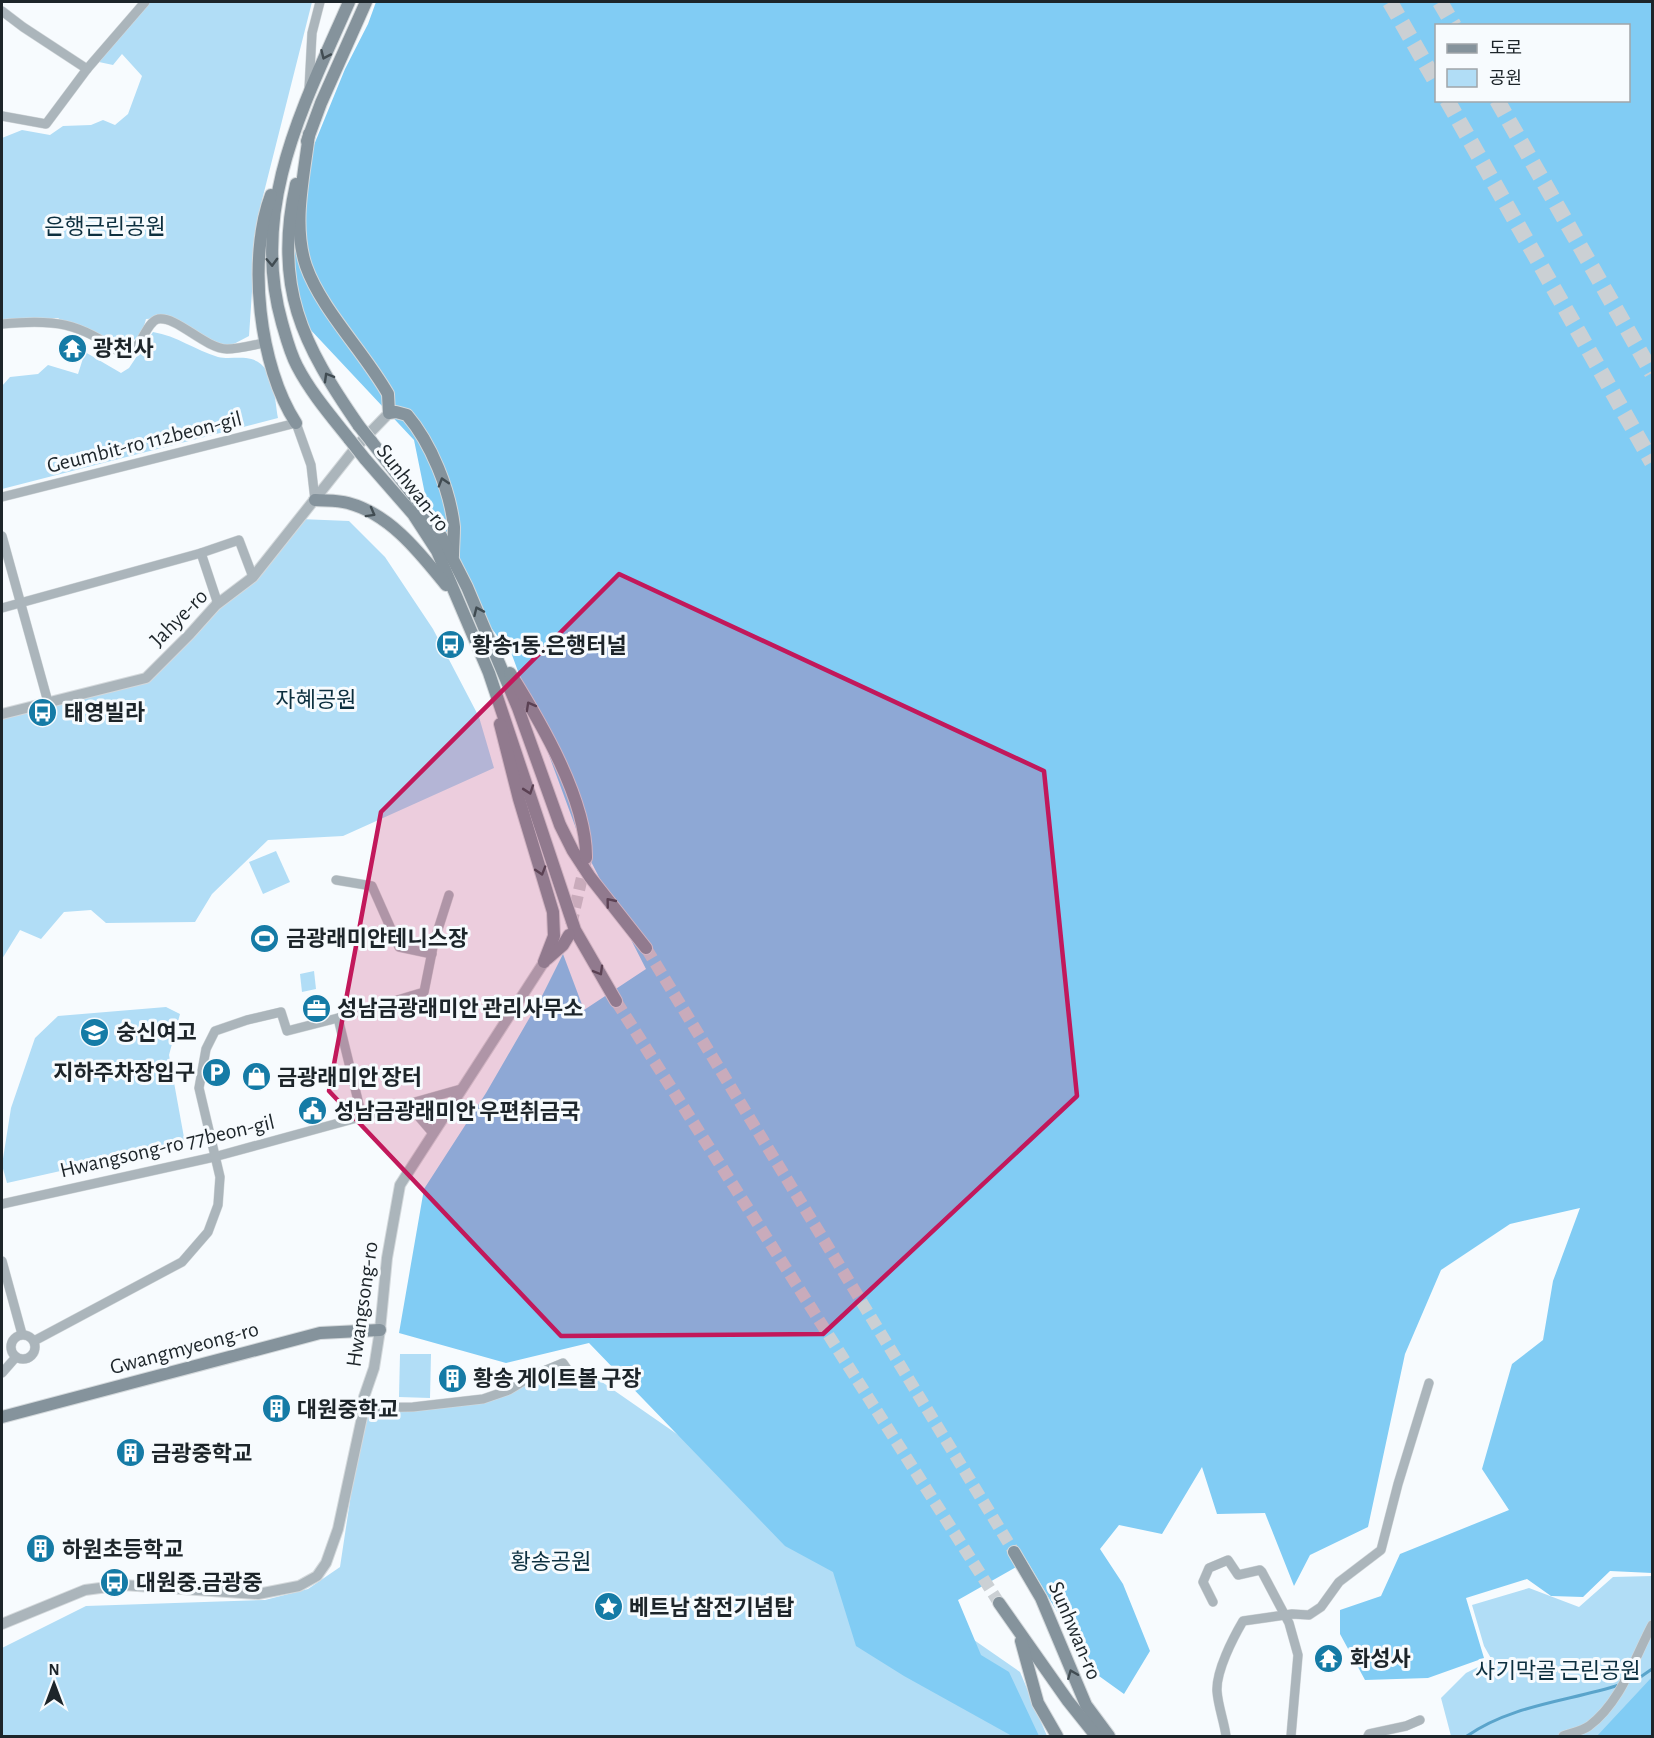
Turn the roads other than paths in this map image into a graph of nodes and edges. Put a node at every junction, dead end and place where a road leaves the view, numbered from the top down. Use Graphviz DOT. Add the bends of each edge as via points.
graph roads {
  1 [pos="145,2"];
  2 [pos="320,2"];
  3 [pos="349,2"];
  4 [pos="366,2"];
  5 [pos="2,11"];
  6 [pos="87,69"];
  7 [pos="308,94"];
  8 [pos="2,116"];
  9 [pos="309,134"];
  10 [pos="282,166"];
  11 [pos="2,324"];
  12 [pos="264,343"];
  13 [pos="389,413"];
  14 [pos="296,423"];
  15 [pos="2,497"];
  16 [pos="315,500"];
  17 [pos="2,536"];
  18 [pos="201,553"];
  19 [pos="453,560"];
  20 [pos="253,577"];
  21 [pos="454,595"];
  22 [pos="20,603"];
  23 [pos="216,605"];
  24 [pos="2,608"];
  25 [pos="492,643"];
  26 [pos="489,673"];
  27 [pos="48,702"];
  28 [pos="2,714"];
  29 [pos="586,858"];
  30 [pos="336,880"];
  31 [pos="449,895"];
  32 [pos="568,934"];
  33 [pos="646,948"];
  34 [pos="432,954"];
  35 [pos="544,962"];
  36 [pos="616,1001"];
  37 [pos="338,1018"];
  38 [pos="461,1089"];
  39 [pos="408,1104"];
  40 [pos="362,1116"];
  41 [pos="432,1132"];
  42 [pos="214,1157"];
  43 [pos="2,1204"];
  44 [pos="2,1261"];
  45 [pos="380,1330"];
  46 [pos="22,1334"];
  47 [pos="34,1341"];
  48 [pos="16,1357"];
  49 [pos="2,1373"];
  50 [pos="572,1376"];
  51 [pos="1429,1383"];
  52 [pos="364,1408"];
  53 [pos="2,1417"];
  54 [pos="1014,1552"];
  55 [pos="1213,1602"];
  56 [pos="999,1603"];
  57 [pos="1288,1615"];
  58 [pos="2,1624"];
  59 [pos="1653,1625"];
  60 [pos="1019,1631"];
  61 [pos="1420,1720"];
  62 [pos="1096,1731"];
  63 [pos="1057,1737"];
  64 [pos="1109,1737"];
  65 [pos="1226,1737"];
  66 [pos="1291,1737"];
  67 [pos="1368,1737"];
  68 [pos="1563,1737"];
  1 -- 6 [label="street"];
  2 -- 7 [label="street" via="312,33"];
  3 -- 7 [label="main road, Sunhwan-ro, one-way"];
  4 -- 9 [label="main road, Sunhwan-ro"];
  5 -- 6 [label="street"];
  6 -- 8 [label="street" via="46,124"];
  7 -- 10 [label="main road, Sunhwan-ro"];
  9 -- 13 [label="main road" via="301,199 305,265 320,295 388,394"];
  19 -- 9 [label="main road, Sunhwan-ro, one-way, bridge" via="417,500 339,397 295,309 287,255 292,202"];
  10 -- 12 [label="main road" via="266,210 260,246"];
  10 -- 21 [label="main road, Sunhwan-ro, one-way, bridge" via="275,199 272,267 276,303 296,364 322,405 425,531"];
  11 -- 12 [label="street" via="27,321 73,326 128,355 158,319 226,349"];
  12 -- 14 [label="main road" via="286,408"];
  13 -- 16 [label="street, Jahye-ro"];
  19 -- 13 [label="main road, one-way" via="454,527 433,455 407,415"];
  14 -- 15 [label="street, Geumbit-ro 112beon-gil"];
  14 -- 16 [label="street" via="311,465"];
  16 -- 20 [label="street, Jahye-ro"];
  16 -- 21 [label="main road, one-way" via="347,503 380,518 421,554"];
  17 -- 22 [label="street"];
  18 -- 20 [label="street" via="239,540"];
  18 -- 22 [label="street"];
  18 -- 23 [label="street"];
  25 -- 19 [label="main road, Sunhwan-ro, one-way"];
  20 -- 23 [label="street, Jahye-ro"];
  21 -- 26 [label="main road, Sunhwan-ro"];
  22 -- 24 [label="street"];
  22 -- 27 [label="street"];
  23 -- 27 [label="street, Jahye-ro" via="146,678"];
  29 -- 25 [label="main road, one-way" via="586,843 572,794 545,734"];
  33 -- 25 [label="main road, Sunhwan-ro, one-way" via="590,878 560,825"];
  26 -- 35 [label="main road, one-way" via="503,741 553,912 554,936"];
  26 -- 36 [label="main road, Sunhwan-ro, one-way" via="575,930"];
  27 -- 28 [label="street, Jahye-ro"];
  30 -- 34 [label="street" via="372,886 399,947"];
  31 -- 34 [label="street"];
  32 -- 35 [label="main road" via="563,945"];
  34 -- 37 [label="street" via="424,992"];
  35 -- 38 [label="street, Hwangsong-ro"];
  37 -- 40 [label="street"];
  37 -- 42 [label="street" via="287,1031 281,1012 215,1031 206,1049 199,1088"];
  38 -- 39 [label="street, Hwangsong-ro 77beon-gil"];
  38 -- 41 [label="street, Hwangsong-ro"];
  39 -- 40 [label="street, Hwangsong-ro 77beon-gil"];
  39 -- 41 [label="street"];
  40 -- 42 [label="street, Hwangsong-ro 77beon-gil"];
  41 -- 45 [label="street, Hwangsong-ro" via="400,1185"];
  42 -- 43 [label="street, Hwangsong-ro 77beon-gil"];
  42 -- 47 [label="street" via="220,1177 218,1205 208,1232 182,1262"];
  44 -- 46 [label="street"];
  45 -- 52 [label="street, Hwangsong-ro"];
  45 -- 53 [label="main road, Gwangmyeong-ro" via="320,1334"];
  46 -- 47 [label="street"];
  46 -- 48 [label="street" via="10,1346"];
  47 -- 48 [label="street" via="32,1356"];
  48 -- 49 [label="street"];
  50 -- 52 [label="street" via="563,1363 483,1399"];
  51 -- 57 [label="street" via="1382,1551 1339,1582 1321,1607 1308,1615"];
  52 -- 58 [label="street, Hwangsong-ro" via="338,1529 326,1563 317,1575 299,1586 258,1594 104,1587 85,1590"];
  62 -- 54 [label="main road, Sunhwan-ro, one-way" via="1035,1584"];
  55 -- 57 [label="street" via="1203,1582 1205,1574 1209,1568 1228,1560 1238,1575 1260,1570"];
  56 -- 60 [label="main road, Sunhwan-ro"];
  57 -- 65 [label="street" via="1243,1621 1234,1636 1217,1682"];
  57 -- 66 [label="street" via="1298,1655"];
  59 -- 68 [label="street" via="1606,1709 1588,1727"];
  60 -- 62 [label="main road, Sunhwan-ro"];
  60 -- 63 [label="main road" via="1038,1703"];
  61 -- 67 [label="street"];
  62 -- 64 [label="main road"];
}
